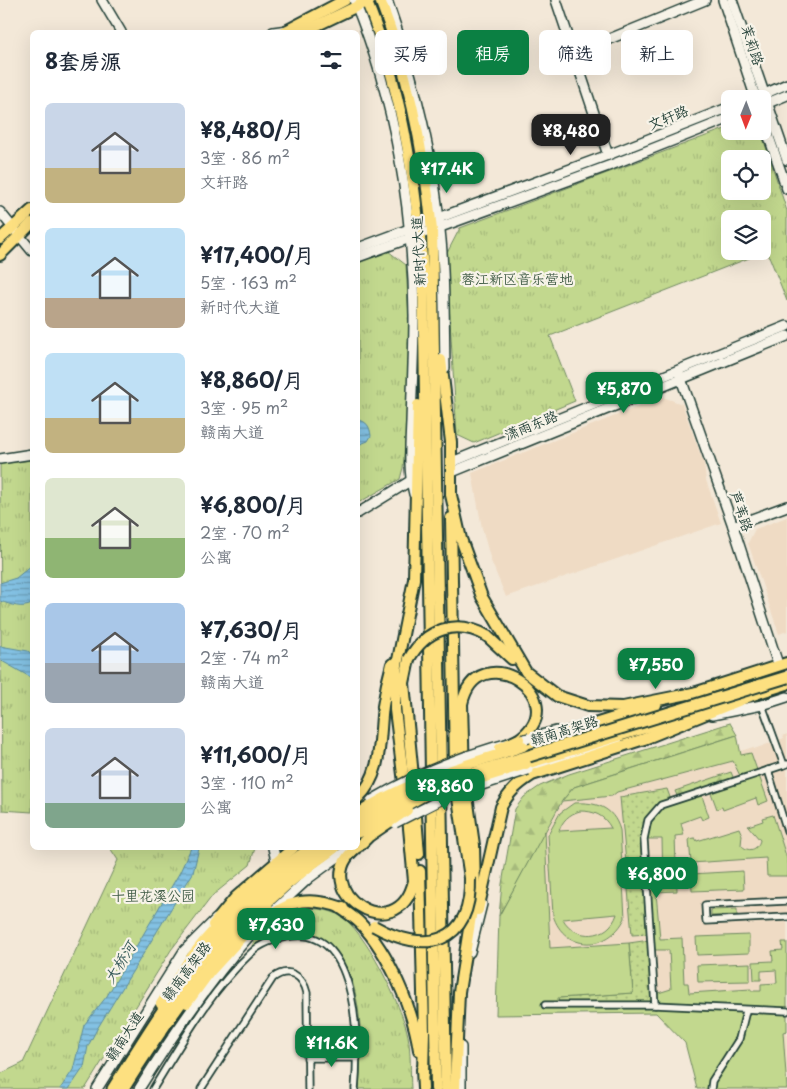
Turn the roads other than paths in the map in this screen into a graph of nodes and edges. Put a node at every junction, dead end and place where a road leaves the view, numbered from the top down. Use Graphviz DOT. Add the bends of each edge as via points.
graph roads {
  1 [pos="102,0"];
  2 [pos="345,0"];
  3 [pos="368,0"];
  4 [pos="380,0"];
  5 [pos="387,0"];
  6 [pos="556,0"];
  7 [pos="705,0"];
  8 [pos="723,0"];
  9 [pos="732,0"];
  10 [pos="355,3"];
  11 [pos="119,30"];
  12 [pos="288,30"];
  13 [pos="307,30"];
  14 [pos="567,30"];
  15 [pos="611,38"];
  16 [pos="582,75"];
  17 [pos="787,84"];
  18 [pos="751,90"];
  19 [pos="764,90"];
  20 [pos="771,91"];
  21 [pos="787,95"];
  22 [pos="771,102"];
  23 [pos="721,111"];
  24 [pos="771,119"];
  25 [pos="721,122"];
  26 [pos="770,140"];
  27 [pos="608,156"];
  28 [pos="787,160"];
  29 [pos="787,189"];
  30 [pos="0,212"];
  31 [pos="30,213"];
  32 [pos="30,224"];
  33 [pos="435,224"];
  34 [pos="30,230"];
  35 [pos="16,231"];
  36 [pos="414,231"];
  37 [pos="0,233"];
  38 [pos="0,239"];
  39 [pos="360,247"];
  40 [pos="30,248"];
  41 [pos="0,255"];
  42 [pos="360,256"];
  43 [pos="428,297"];
  44 [pos="787,326"];
  45 [pos="787,336"];
  46 [pos="679,374"];
  47 [pos="446,398"];
  48 [pos="30,454"];
  49 [pos="0,459"];
  50 [pos="452,467"];
  51 [pos="413,478"];
  52 [pos="451,495"];
  53 [pos="416,502"];
  54 [pos="787,506"];
  55 [pos="360,512"];
  56 [pos="733,526"];
  57 [pos="428,529"];
  58 [pos="405,622"];
  59 [pos="787,658"];
  60 [pos="782,662"];
  61 [pos="787,669"];
  62 [pos="526,672"];
  63 [pos="787,677"];
  64 [pos="787,684"];
  65 [pos="698,692"];
  66 [pos="760,692"];
  67 [pos="673,696"];
  68 [pos="787,697"];
  69 [pos="762,705"];
  70 [pos="710,716"];
  71 [pos="686,722"];
  72 [pos="522,741"];
  73 [pos="785,765"];
  74 [pos="527,767"];
  75 [pos="768,770"];
  76 [pos="360,795"];
  77 [pos="414,805"];
  78 [pos="360,808"];
  79 [pos="360,813"];
  80 [pos="360,821"];
  81 [pos="787,831"];
  82 [pos="363,834"];
  83 [pos="360,837"];
  84 [pos="274,850"];
  85 [pos="291,850"];
  86 [pos="297,850"];
  87 [pos="308,850"];
  88 [pos="316,850"];
  89 [pos="344,850"];
  90 [pos="345,850"];
  91 [pos="345,850"];
  92 [pos="346,850"];
  93 [pos="277,863"];
  94 [pos="787,901"];
  95 [pos="338,906"];
  96 [pos="221,914"];
  97 [pos="787,917"];
  98 [pos="257,927"];
  99 [pos="468,939"];
  100 [pos="190,959"];
  101 [pos="209,973"];
  102 [pos="545,1005"];
  103 [pos="655,1005"];
  104 [pos="746,1010"];
  105 [pos="787,1011"];
  106 [pos="307,1058"];
  107 [pos="357,1058"];
  108 [pos="423,1075"];
  109 [pos="142,1085"];
  110 [pos="97,1089"];
  111 [pos="106,1089"];
  112 [pos="113,1089"];
  113 [pos="123,1089"];
  114 [pos="130,1089"];
  115 [pos="154,1089"];
  116 [pos="201,1089"];
  117 [pos="308,1089"];
  118 [pos="355,1089"];
  119 [pos="423,1089"];
  120 [pos="436,1089"];
  121 [pos="446,1089"];
  122 [pos="455,1089"];
  123 [pos="461,1089"];
  124 [pos="711,1089"];
  1 -- 11 [label="street"];
  2 -- 12 [label="main road"];
  3 -- 10 [label="main road"];
  3 -- 36 [label="main road" via="406,138"];
  4 -- 33 [label="main road, 新时代大道" via="401,58 420,137"];
  5 -- 33 [label="street" via="421,114"];
  6 -- 14 [label="street"];
  7 -- 15 [label="street"];
  8 -- 18 [label="street, 茉莉路"];
  9 -- 19 [label="street, 茉莉路"];
  10 -- 13 [label="main road"];
  10 -- 36 [label="street" via="386,100"];
  16 -- 27 [label="street"];
  17 -- 20 [label="street"];
  21 -- 22 [label="street"];
  23 -- 27 [label="street, 文轩路"];
  24 -- 28 [label="street, 茉莉路"];
  25 -- 33 [label="street, 文轩路" via="611,165"];
  26 -- 29 [label="street"];
  27 -- 33 [label="street, 文轩路"];
  30 -- 35 [label="street"];
  31 -- 35 [label="main road"];
  32 -- 35 [label="main road"];
  33 -- 36 [label="street, 文轩路"];
  33 -- 43 [label="main road, 新时代大道"];
  33 -- 47 [label="street"];
  34 -- 35 [label="street"];
  35 -- 37 [label="street"];
  35 -- 38 [label="main road"];
  35 -- 40 [label="street"];
  35 -- 41 [label="main road"];
  36 -- 39 [label="street"];
  36 -- 42 [label="street"];
  36 -- 43 [label="main road"];
  36 -- 51 [label="street"];
  43 -- 47 [label="main road"];
  43 -- 51 [label="main road" via="420,351"];
  43 -- 57 [label="main road"];
  43 -- 121 [label="main road"];
  44 -- 46 [label="street, 潇雨东路"];
  45 -- 46 [label="street, 潇雨东路"];
  46 -- 50 [label="street, 潇雨东路"];
  46 -- 56 [label="street, 芦苇路"];
  47 -- 50 [label="main road"];
  48 -- 49 [label="street"];
  50 -- 52 [label="main road"];
  51 -- 53 [label="main road"];
  51 -- 55 [label="street"];
  52 -- 62 [label="main road" via="460,539 474,579 500,632"];
  52 -- 95 [label="main road, bridge" via="455,768 470,878 468,909 456,929 446,936 434,941 416,942 389,934"];
  53 -- 57 [label="main road"];
  53 -- 58 [label="main road" via="414,579"];
  54 -- 56 [label="street"];
  56 -- 60 [label="street, 芦苇路"];
  57 -- 120 [label="main road"];
  58 -- 76 [label="main road" via="386,685 378,763"];
  58 -- 92 [label="main road" via="395,687 414,869 411,892 405,901 391,911 381,912 362,909 353,902 344,888 342,877"];
  59 -- 60 [label="street"];
  60 -- 65 [label="main road"];
  60 -- 67 [label="street"];
  61 -- 80 [label="highway, 赣南高架路, bridge" via="472,768 398,798"];
  62 -- 67 [label="main road" via="557,696 588,706 623,707"];
  62 -- 108 [label="main road, bridge" via="487,636 470,628 448,628 424,638 409,659 404,683 420,868"];
  63 -- 82 [label="highway, 赣南高架路, bridge" via="480,771 422,796"];
  64 -- 66 [label="main road"];
  65 -- 67 [label="main road"];
  65 -- 72 [label="main road" via="591,727"];
  66 -- 71 [label="main road"];
  66 -- 74 [label="main road"];
  67 -- 72 [label="street"];
  68 -- 69 [label="street"];
  69 -- 70 [label="street"];
  69 -- 73 [label="street"];
  70 -- 71 [label="street"];
  70 -- 123 [label="street" via="667,734 537,777 521,784 510,797 502,815 467,962 461,1012"];
  71 -- 74 [label="street"];
  71 -- 99 [label="main road" via="532,775 509,793 502,807 483,893"];
  72 -- 78 [label="street, bridge" via="495,746 409,779"];
  72 -- 79 [label="main road, bridge" via="400,790"];
  72 -- 99 [label="main road" via="536,710 526,685 511,674 501,673 474,682 464,695 462,716 464,775 476,866"];
  73 -- 75 [label="street"];
  74 -- 77 [label="main road, bridge" via="446,790"];
  74 -- 82 [label="street, bridge" via="448,796"];
  75 -- 81 [label="street"];
  75 -- 103 [label="street" via="671,800 661,805 648,820 644,839"];
  77 -- 82 [label="main road, bridge"];
  77 -- 83 [label="main road, bridge"];
  84 -- 93 [label="street"];
  85 -- 93 [label="main road"];
  86 -- 93 [label="street"];
  87 -- 100 [label="main road, 赣南大道" via="237,908"];
  88 -- 112 [label="highway, 赣南高架路" via="275,882 203,956 164,1006"];
  89 -- 113 [label="highway, 赣南高架路" via="281,888 251,917 183,997"];
  90 -- 98 [label="street" via="281,902"];
  91 -- 101 [label="main road" via="275,901"];
  93 -- 96 [label="main road"];
  94 -- 97 [label="street" via="705,905 706,921"];
  95 -- 98 [label="main road" via="325,901 292,903"];
  95 -- 108 [label="main road" via="370,934 394,975 412,1019"];
  96 -- 100 [label="main road"];
  96 -- 110 [label="street" via="184,950"];
  98 -- 101 [label="main road"];
  98 -- 109 [label="street" via="214,978"];
  99 -- 122 [label="main road" via="459,992"];
  100 -- 111 [label="main road, 赣南大道"];
  101 -- 114 [label="main road" via="162,1037"];
  102 -- 103 [label="street"];
  103 -- 104 [label="street"];
  104 -- 105 [label="street"];
  104 -- 124 [label="street" via="740,1039 712,1082"];
  106 -- 107 [label="street"];
  106 -- 116 [label="street" via="305,983 296,974 278,974"];
  106 -- 117 [label="street"];
  107 -- 115 [label="street" via="353,1004 342,967 322,942 295,935 273,940 251,952 200,1014"];
  107 -- 118 [label="street"];
  108 -- 119 [label="main road"];
  109 -- 115 [label="street"];
}
